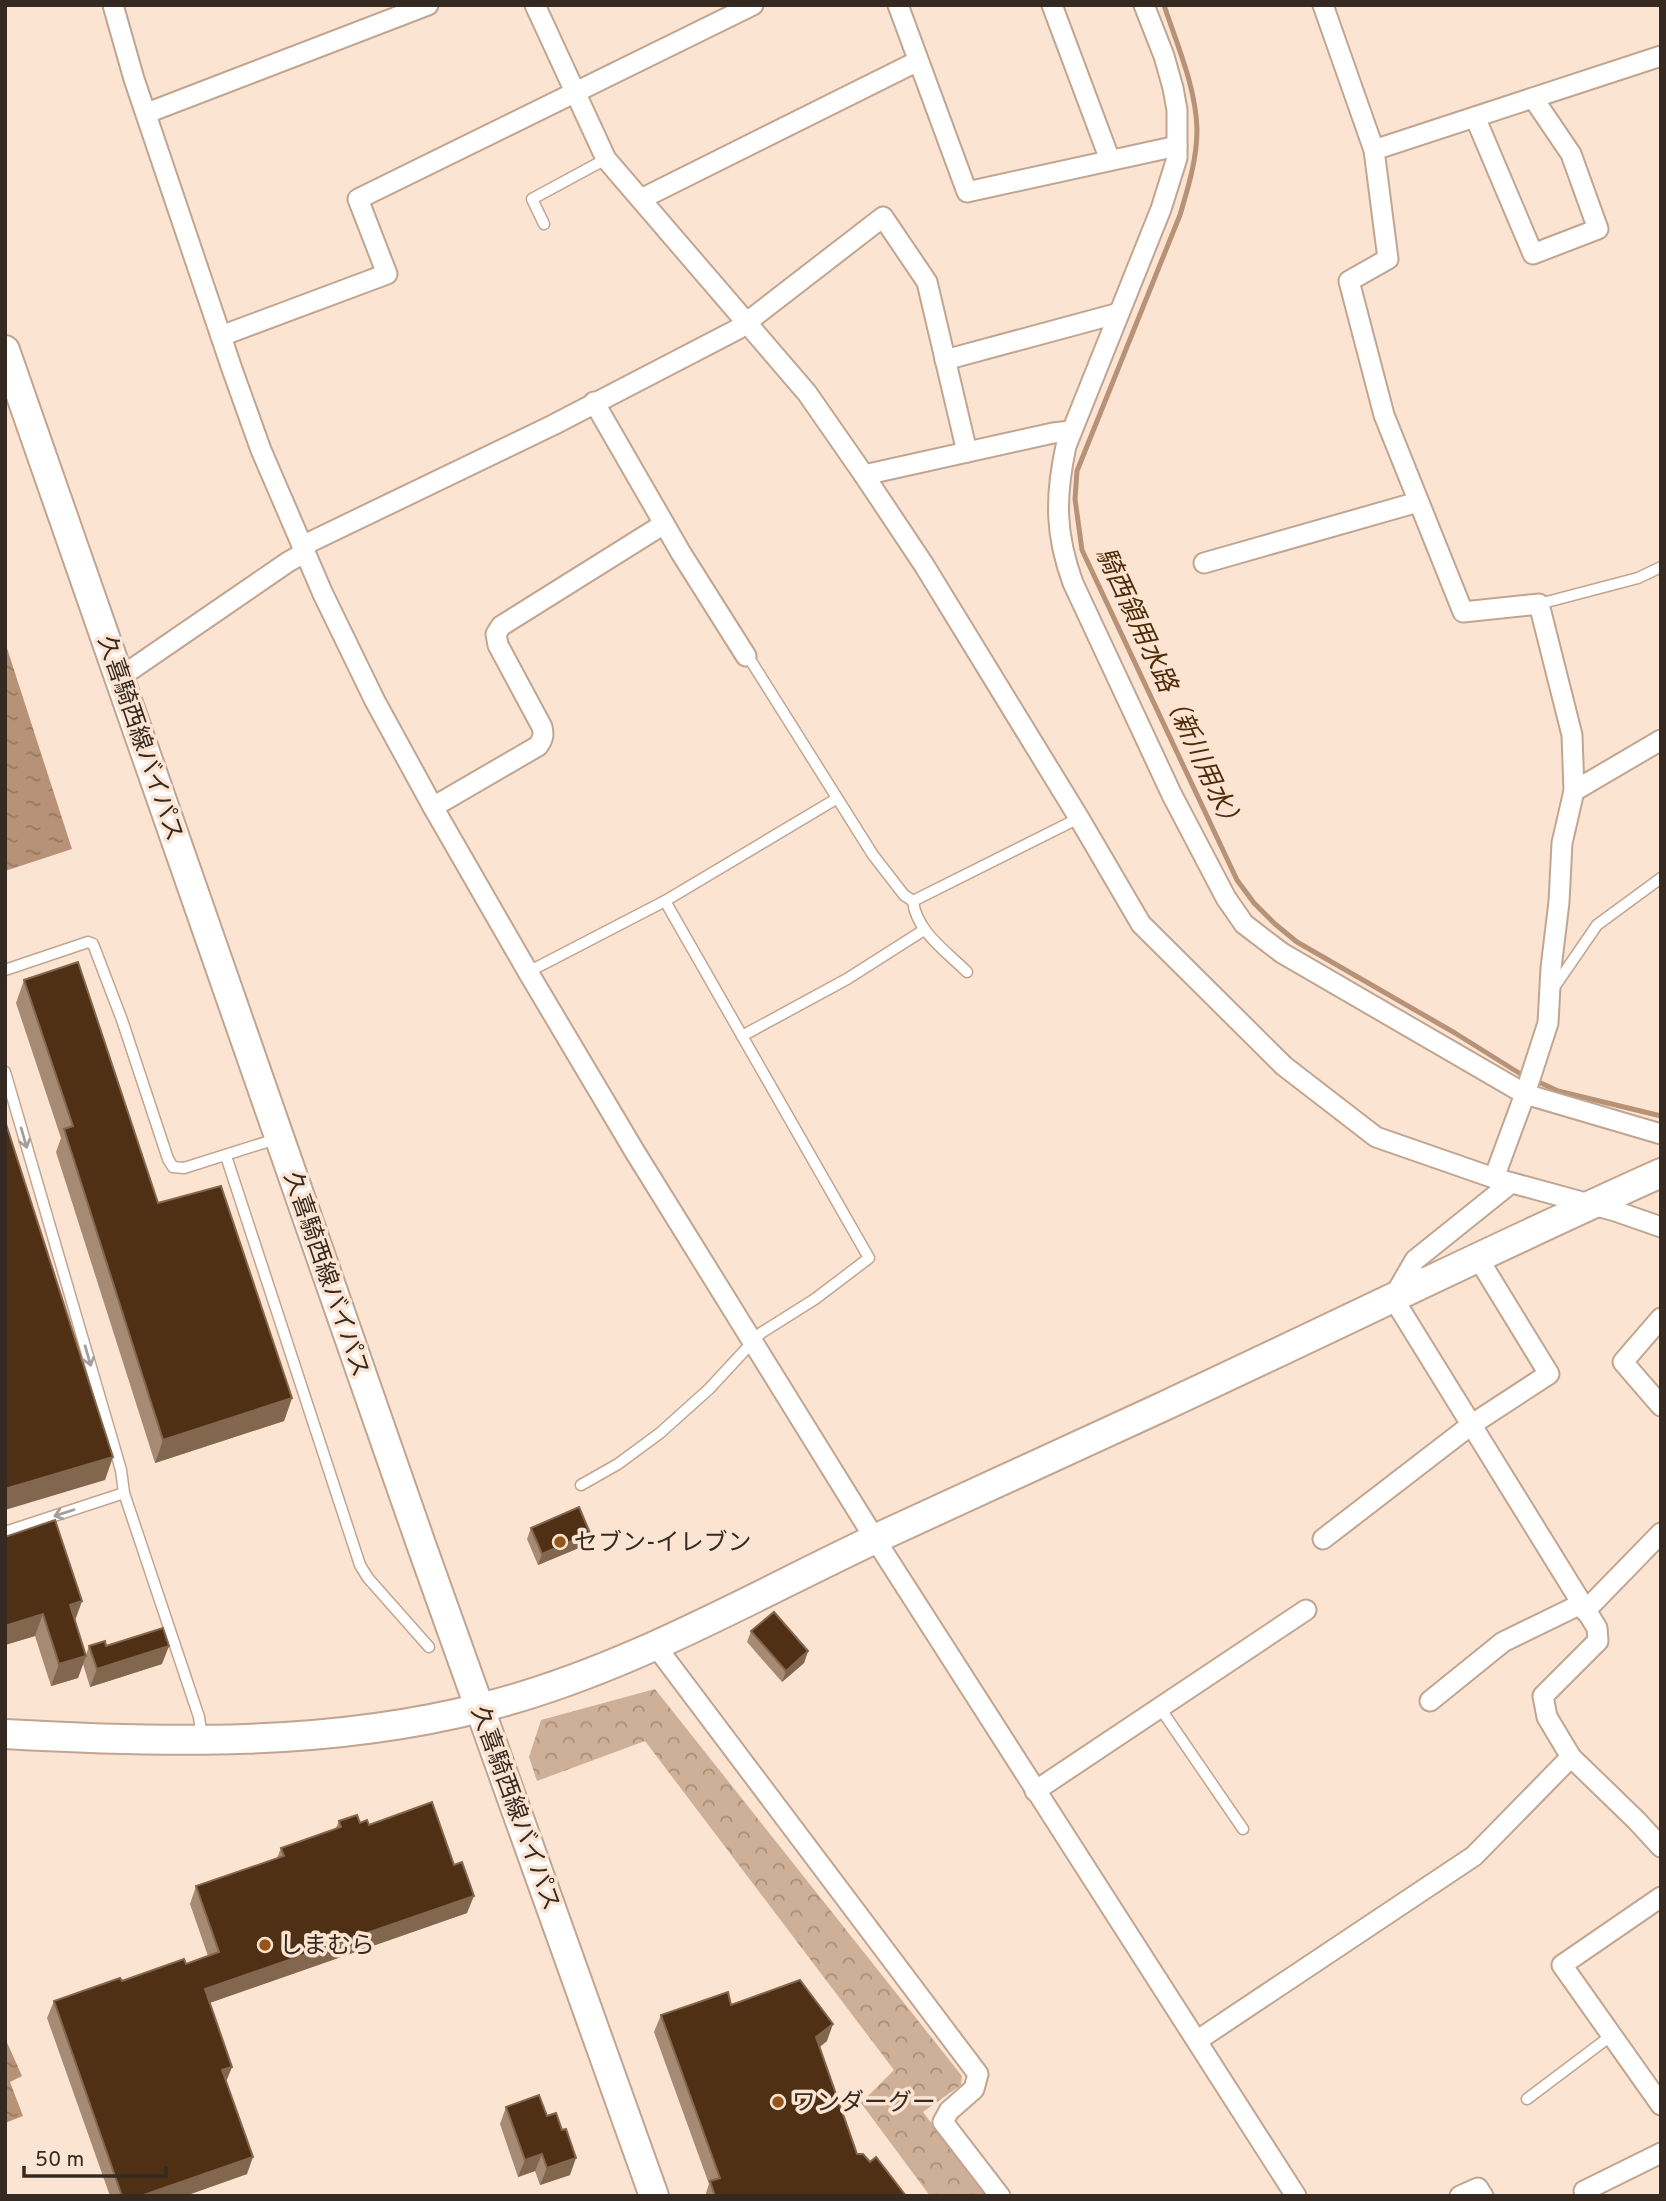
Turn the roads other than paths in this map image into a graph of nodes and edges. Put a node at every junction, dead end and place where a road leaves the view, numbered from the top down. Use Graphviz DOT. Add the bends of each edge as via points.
graph roads {
  1 [pos="113,5"];
  2 [pos="428,5"];
  3 [pos="534,5"];
  4 [pos="753,5"];
  5 [pos="898,5"];
  6 [pos="1052,5"];
  7 [pos="1144,5"];
  8 [pos="1323,5"];
  9 [pos="1661,56"];
  10 [pos="918,61"];
  11 [pos="575,93"];
  12 [pos="1533,98"];
  13 [pos="147,113"];
  14 [pos="1475,117"];
  15 [pos="1177,146"];
  16 [pos="1374,150"];
  17 [pos="606,159"];
  18 [pos="1110,160"];
  19 [pos="641,199"];
  20 [pos="544,224"];
  21 [pos="1119,313"];
  22 [pos="748,322"];
  23 [pos="220,336"];
  24 [pos="5,350"];
  25 [pos="945,360"];
  26 [pos="594,402"];
  27 [pos="1071,431"];
  28 [pos="967,452"];
  29 [pos="864,475"];
  30 [pos="1418,502"];
  31 [pos="664,524"];
  32 [pos="303,549"];
  33 [pos="1204,563"];
  34 [pos="1661,567"];
  35 [pos="1539,604"];
  36 [pos="746,656"];
  37 [pos="120,678"];
  38 [pos="1661,740"];
  39 [pos="1574,791"];
  40 [pos="836,799"];
  41 [pos="433,807"];
  42 [pos="1079,818"];
  43 [pos="1661,878"];
  44 [pos="665,901"];
  45 [pos="913,901"];
  46 [pos="924,930"];
  47 [pos="5,970"];
  48 [pos="528,972"];
  49 [pos="967,972"];
  50 [pos="1551,992"];
  51 [pos="743,1036"];
  52 [pos="5,1072"];
  53 [pos="1525,1094"];
  54 [pos="1661,1134"];
  55 [pos="280,1138"];
  56 [pos="226,1156"];
  57 [pos="1661,1172"];
  58 [pos="1502,1180"];
  59 [pos="1590,1205"];
  60 [pos="1661,1227"];
  61 [pos="1478,1258"];
  62 [pos="1393,1298"];
  63 [pos="1661,1318"];
  64 [pos="752,1342"];
  65 [pos="1661,1406"];
  66 [pos="1471,1425"];
  67 [pos="581,1485"];
  68 [pos="124,1493"];
  69 [pos="5,1532"];
  70 [pos="1661,1533"];
  71 [pos="875,1539"];
  72 [pos="1323,1539"];
  73 [pos="1652,1550"];
  74 [pos="1583,1607"];
  75 [pos="1307,1610"];
  76 [pos="654,1645"];
  77 [pos="429,1647"];
  78 [pos="1430,1701"];
  79 [pos="480,1708"];
  80 [pos="1160,1708"];
  81 [pos="5,1734"];
  82 [pos="202,1740"];
  83 [pos="1571,1757"];
  84 [pos="1035,1791"];
  85 [pos="1243,1829"];
  86 [pos="1661,1847"];
  87 [pos="1661,1897"];
  88 [pos="1612,2035"];
  89 [pos="1198,2040"];
  90 [pos="1527,2099"];
  91 [pos="1661,2105"];
  92 [pos="1661,2153"];
  93 [pos="654,2196"];
  94 [pos="1000,2196"];
  95 [pos="1296,2196"];
  96 [pos="1460,2196"];
  97 [pos="1483,2196"];
  98 [pos="1587,2196"];
  1 -- 13 [label="street"];
  2 -- 13 [label="street"];
  3 -- 11 [label="street"];
  4 -- 11 [label="street"];
  5 -- 10 [label="street"];
  6 -- 18 [label="street"];
  7 -- 15 [label="street" via="1173,88"];
  8 -- 16 [label="street"];
  9 -- 12 [label="street"];
  10 -- 18 [label="street" via="967,192"];
  10 -- 19 [label="street"];
  11 -- 17 [label="street"];
  11 -- 23 [label="street" via="358,199 387,274"];
  12 -- 14 [label="street"];
  12 -- 14 [label="street" via="1571,154 1598,229 1533,254"];
  13 -- 23 [label="street"];
  14 -- 16 [label="street"];
  15 -- 18 [label="street"];
  15 -- 21 [label="street" via="1161,209"];
  16 -- 30 [label="street" via="1388,259 1349,281 1384,415"];
  17 -- 19 [label="street"];
  17 -- 20 [label="lane" via="532,199"];
  19 -- 22 [label="street"];
  21 -- 25 [label="street"];
  21 -- 27 [label="street"];
  22 -- 25 [label="street" via="883,217 927,282"];
  22 -- 26 [label="street"];
  22 -- 29 [label="street" via="807,393"];
  23 -- 32 [label="street"];
  24 -- 37 [label="main road, 久喜騎西線バイパス"];
  25 -- 28 [label="street"];
  26 -- 31 [label="street"];
  26 -- 32 [label="street"];
  27 -- 28 [label="street"];
  27 -- 53 [label="street" via="1060,472 1063,555 1172,796 1226,898 1244,923 1282,953"];
  28 -- 29 [label="street"];
  29 -- 42 [label="street"];
  30 -- 33 [label="street"];
  30 -- 35 [label="street" via="1463,612"];
  31 -- 36 [label="street"];
  31 -- 41 [label="street" via="501,626 496,634 498,645 544,735 538,746"];
  32 -- 37 [label="street"];
  32 -- 41 [label="street" via="350,652"];
  34 -- 35 [label="lane" via="1638,578"];
  35 -- 39 [label="street" via="1573,735"];
  36 -- 40 [label="lane"];
  37 -- 55 [label="main road, 久喜騎西線バイパス"];
  38 -- 39 [label="street"];
  39 -- 50 [label="street" via="1562,843"];
  40 -- 44 [label="lane"];
  40 -- 45 [label="lane" via="873,855"];
  41 -- 48 [label="street"];
  42 -- 45 [label="lane"];
  42 -- 58 [label="street" via="1140,924 1284,1066 1376,1137"];
  43 -- 50 [label="lane" via="1598,925"];
  44 -- 48 [label="lane"];
  44 -- 51 [label="lane"];
  45 -- 46 [label="lane"];
  46 -- 49 [label="lane"];
  46 -- 51 [label="lane"];
  47 -- 56 [label="lane" via="93,944 173,1167"];
  48 -- 64 [label="street"];
  50 -- 53 [label="street" via="1548,1023"];
  51 -- 64 [label="lane" via="869,1258"];
  52 -- 68 [label="lane, one-way"];
  53 -- 54 [label="street"];
  53 -- 58 [label="street"];
  55 -- 56 [label="lane"];
  55 -- 79 [label="main road, 久喜騎西線バイパス"];
  56 -- 77 [label="lane" via="360,1565"];
  57 -- 59 [label="main road"];
  58 -- 59 [label="street"];
  58 -- 62 [label="street" via="1415,1260"];
  59 -- 60 [label="street"];
  59 -- 61 [label="main road"];
  61 -- 62 [label="main road"];
  61 -- 66 [label="street" via="1549,1374"];
  62 -- 66 [label="street"];
  62 -- 71 [label="main road"];
  63 -- 65 [label="street" via="1623,1362"];
  64 -- 67 [label="lane" via="660,1433"];
  64 -- 71 [label="street"];
  66 -- 72 [label="street"];
  66 -- 74 [label="street"];
  68 -- 69 [label="lane, one-way"];
  68 -- 82 [label="lane" via="199,1717"];
  70 -- 73 [label="street"];
  71 -- 76 [label="main road"];
  71 -- 84 [label="street"];
  73 -- 74 [label="street"];
  74 -- 78 [label="street" via="1503,1642"];
  74 -- 83 [label="street" via="1597,1628 1598,1641 1544,1696 1548,1717"];
  75 -- 80 [label="street"];
  76 -- 79 [label="main road" via="596,1670"];
  76 -- 94 [label="street" via="978,2074 974,2090 943,2122"];
  79 -- 82 [label="main road" via="332,1732"];
  79 -- 93 [label="main road, 久喜騎西線バイパス"];
  80 -- 84 [label="street"];
  80 -- 85 [label="lane"];
  81 -- 82 [label="main road"];
  83 -- 86 [label="street"];
  83 -- 89 [label="street" via="1474,1856"];
  84 -- 89 [label="street"];
  87 -- 88 [label="street" via="1562,1965"];
  88 -- 90 [label="lane"];
  88 -- 91 [label="street"];
  89 -- 95 [label="street"];
  92 -- 98 [label="street" via="1584,2191"];
  96 -- 97 [label="street" via="1478,2188"];
}
